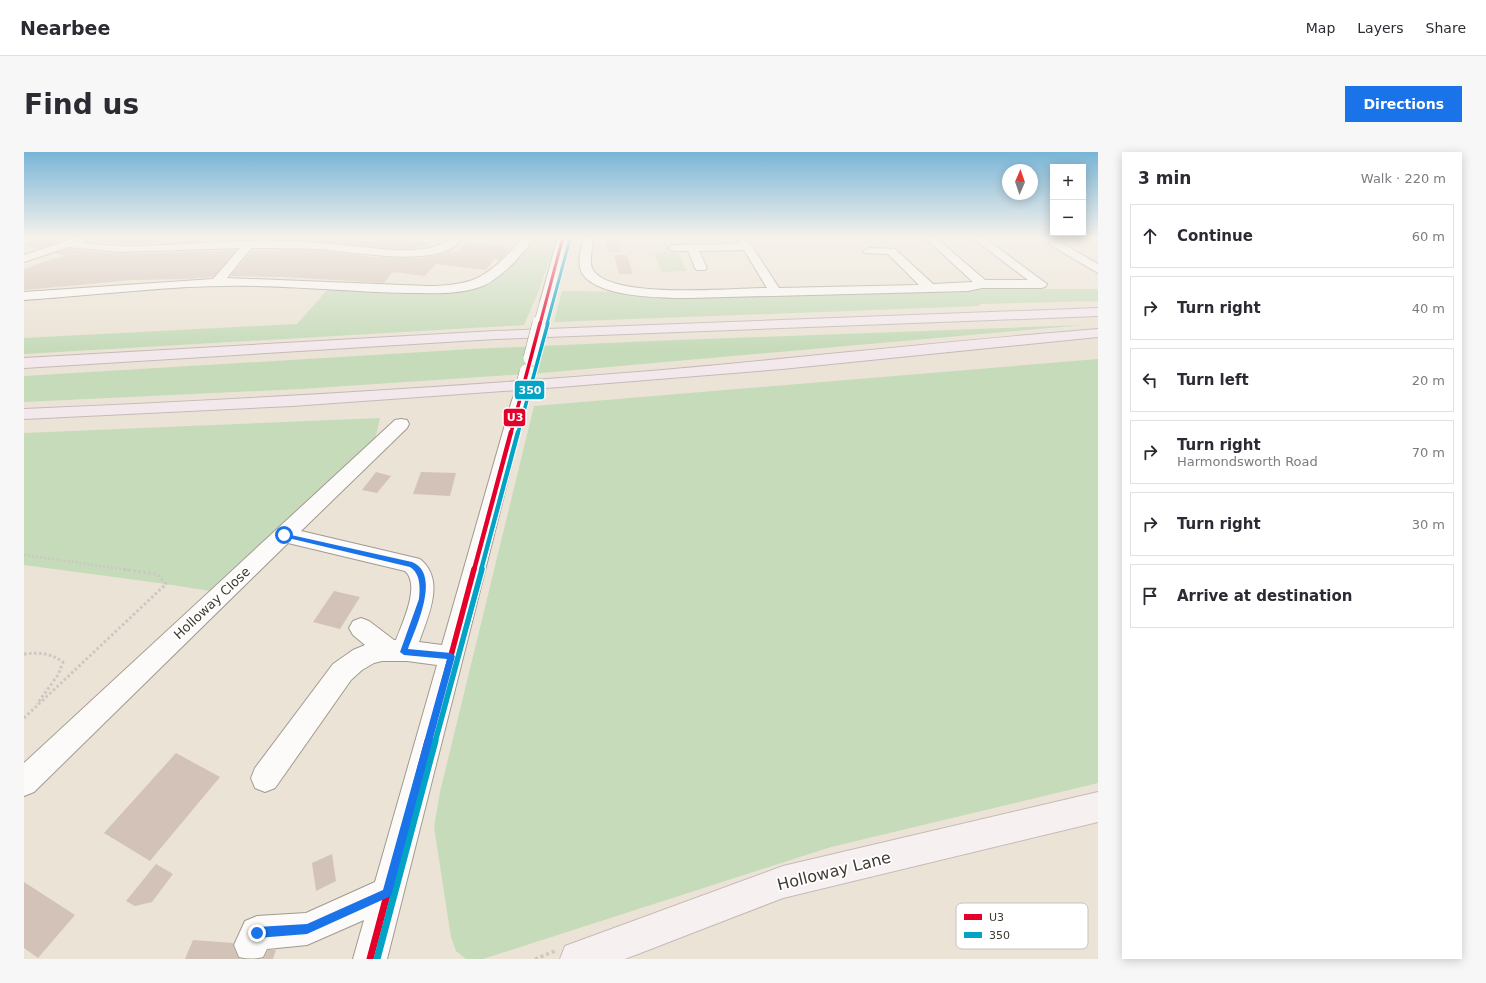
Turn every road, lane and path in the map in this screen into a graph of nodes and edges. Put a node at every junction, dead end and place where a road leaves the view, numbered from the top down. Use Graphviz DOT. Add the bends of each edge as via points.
graph roads {
  1 [pos="223,275"];
  2 [pos="491,275"];
  3 [pos="553,275"];
  4 [pos="591,275"];
  5 [pos="764,275"];
  6 [pos="917,275"];
  7 [pos="971,275"];
  8 [pos="1028,275"];
  9 [pos="217,282"];
  10 [pos="982,284"];
  11 [pos="930,288"];
  12 [pos="775,292"];
  13 [pos="24,296"];
  14 [pos="1098,312"];
  15 [pos="1098,333"];
  16 [pos="24,363"];
  17 [pos="24,414"];
  18 [pos="401,424"];
  19 [pos="284,535"];
  20 [pos="24,555"];
  21 [pos="361,628"];
  22 [pos="397,651"];
  23 [pos="24,654"];
  24 [pos="451,656"];
  25 [pos="32,710"];
  26 [pos="24,718"];
  27 [pos="265,778"];
  28 [pos="24,782"];
  29 [pos="1098,807"];
  30 [pos="388,893"];
  31 [pos="251,945"];
  32 [pos="370,959"];
  33 [pos="578,959"];
  1 -- 9 [label="street"];
  2 -- 9 [label="street" via="477,284 418,289"];
  3 -- 24 [label="street, bridge"];
  4 -- 12 [label="street" via="618,288 663,293"];
  5 -- 12 [label="street"];
  6 -- 11 [label="street"];
  7 -- 10 [label="street"];
  8 -- 10 [label="street" via="1041,284"];
  9 -- 13 [label="street"];
  10 -- 11 [label="street"];
  11 -- 12 [label="street"];
  14 -- 16 [label="highway" via="581,331"];
  15 -- 17 [label="highway" via="741,368 488,389"];
  18 -- 19 [label="street, Holloway Close"];
  19 -- 22 [label="street" via="412,565 420,572 422,599"];
  19 -- 28 [label="street, Holloway Close"];
  20 -- 25 [label="path" via="157,574 166,584"];
  21 -- 22 [label="street"];
  22 -- 24 [label="street"];
  22 -- 27 [label="street" via="374,652 342,672"];
  23 -- 25 [label="path" via="54,655 63,662 58,675"];
  24 -- 30 [label="street"];
  25 -- 26 [label="path"];
  29 -- 33 [label="main road, Holloway Lane" via="783,882"];
  30 -- 31 [label="street" via="307,929 257,933"];
  30 -- 32 [label="street"];
}
